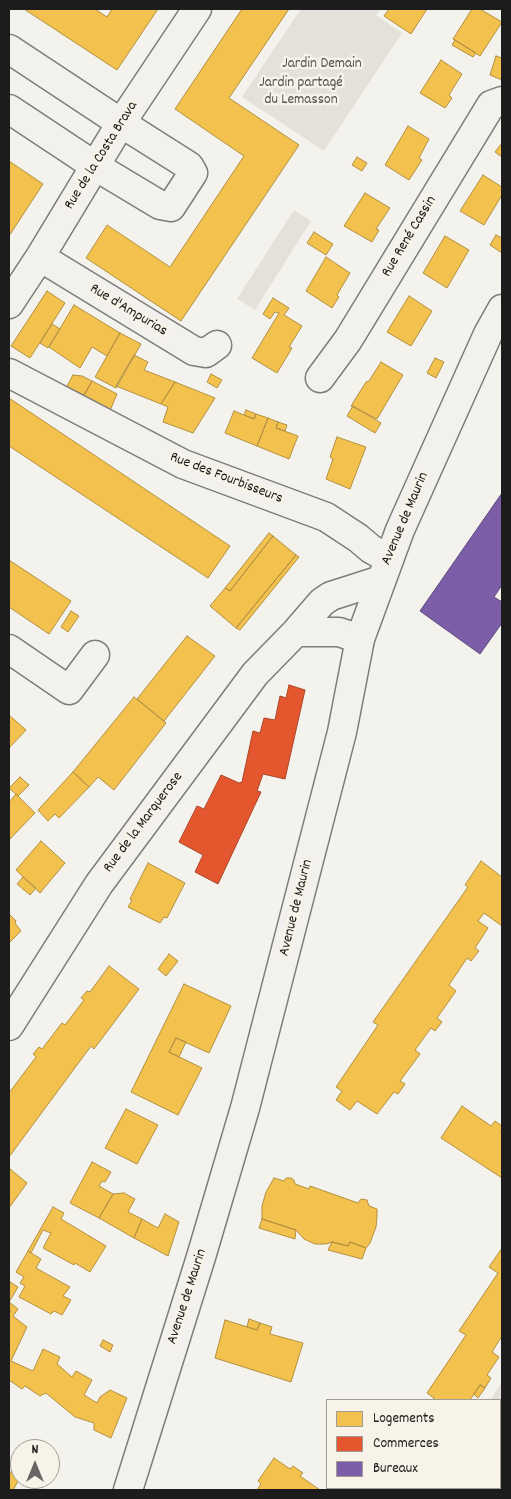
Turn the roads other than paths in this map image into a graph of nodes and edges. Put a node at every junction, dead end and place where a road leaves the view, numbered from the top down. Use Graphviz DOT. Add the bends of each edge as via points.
graph roads {
  1 [pos="196,9"];
  2 [pos="9,49"];
  3 [pos="502,101"];
  4 [pos="9,109"];
  5 [pos="121,123"];
  6 [pos="95,166"];
  7 [pos="40,257"];
  8 [pos="9,304"];
  9 [pos="502,309"];
  10 [pos="495,338"];
  11 [pos="217,345"];
  12 [pos="9,373"];
  13 [pos="320,378"];
  14 [pos="385,569"];
  15 [pos="296,632"];
  16 [pos="360,639"];
  17 [pos="9,649"];
  18 [pos="95,655"];
  19 [pos="9,1026"];
  20 [pos="128,1490"];
  1 -- 5 [label="street, Rue de la Costa Brava"];
  2 -- 5 [label="street"];
  3 -- 13 [label="street, Rue René Cassin" via="491,106 348,340"];
  4 -- 6 [label="street"];
  5 -- 6 [label="street, Rue de la Costa Brava"];
  5 -- 6 [label="street" via="189,166 193,174 171,207 160,205"];
  6 -- 7 [label="street, Rue de la Costa Brava"];
  7 -- 8 [label="street, Rue de la Costa Brava"];
  7 -- 11 [label="street, Rue d'Ampurias" via="194,351 206,353"];
  9 -- 10 [label="street, Avenue de Maurin"];
  10 -- 14 [label="street, Avenue de Maurin"];
  12 -- 14 [label="street, Rue des Fourbisseurs" via="183,464 326,517 371,549"];
  14 -- 15 [label="street, Rue de la Marquerose" via="322,602"];
  14 -- 16 [label="street, Avenue de Maurin"];
  15 -- 16 [label="street" via="339,632"];
  15 -- 19 [label="street, Rue de la Marquerose" via="255,674 99,884"];
  16 -- 20 [label="street, Avenue de Maurin" via="342,732 245,1108"];
  17 -- 18 [label="street" via="69,690"];
}
